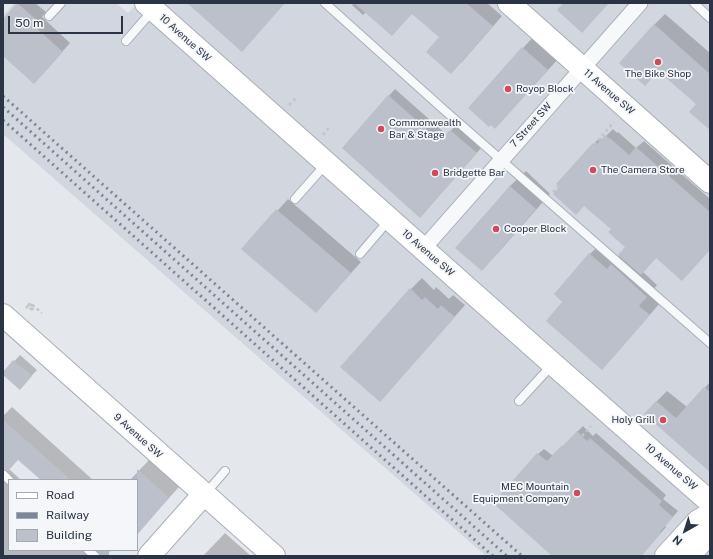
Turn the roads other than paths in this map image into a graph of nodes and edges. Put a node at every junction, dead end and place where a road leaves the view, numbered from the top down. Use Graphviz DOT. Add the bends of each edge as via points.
graph roads {
  1 [pos="61,3"];
  2 [pos="325,3"];
  3 [pos="509,3"];
  4 [pos="640,3"];
  5 [pos="694,3"];
  6 [pos="150,6"];
  7 [pos="49,16"];
  8 [pos="710,18"];
  9 [pos="126,41"];
  10 [pos="582,68"];
  11 [pos="500,160"];
  12 [pos="326,163"];
  13 [pos="710,182"];
  14 [pos="295,199"];
  15 [pos="390,220"];
  16 [pos="423,249"];
  17 [pos="360,254"];
  18 [pos="3,315"];
  19 [pos="710,343"];
  20 [pos="553,364"];
  21 [pos="519,401"];
  22 [pos="225,471"];
  23 [pos="204,494"];
  24 [pos="710,502"];
  25 [pos="710,514"];
  26 [pos="710,532"];
  27 [pos="149,556"];
  28 [pos="274,556"];
  29 [pos="666,556"];
  30 [pos="689,556"];
  1 -- 7 [label="lane"];
  2 -- 11 [label="lane"];
  3 -- 10 [label="street, 11 Avenue SW"];
  4 -- 10 [label="street, 7 Street SW"];
  5 -- 8 [label="lane"];
  6 -- 9 [label="lane"];
  6 -- 12 [label="street, 10 Avenue SW"];
  10 -- 11 [label="street, 7 Street SW"];
  10 -- 13 [label="street, 11 Avenue SW"];
  11 -- 16 [label="street, 7 Street SW"];
  11 -- 19 [label="lane"];
  12 -- 14 [label="lane"];
  12 -- 15 [label="street, 10 Avenue SW"];
  15 -- 16 [label="street, 10 Avenue SW"];
  15 -- 17 [label="lane"];
  16 -- 20 [label="street, 10 Avenue SW"];
  18 -- 23 [label="street, 9 Avenue SW"];
  20 -- 21 [label="lane"];
  20 -- 24 [label="street, 10 Avenue SW"];
  22 -- 23 [label="lane"];
  23 -- 27 [label="street"];
  23 -- 28 [label="street, 9 Avenue SW"];
  25 -- 29 [label="street" via="698,520"];
  26 -- 30 [label="street"];
}
